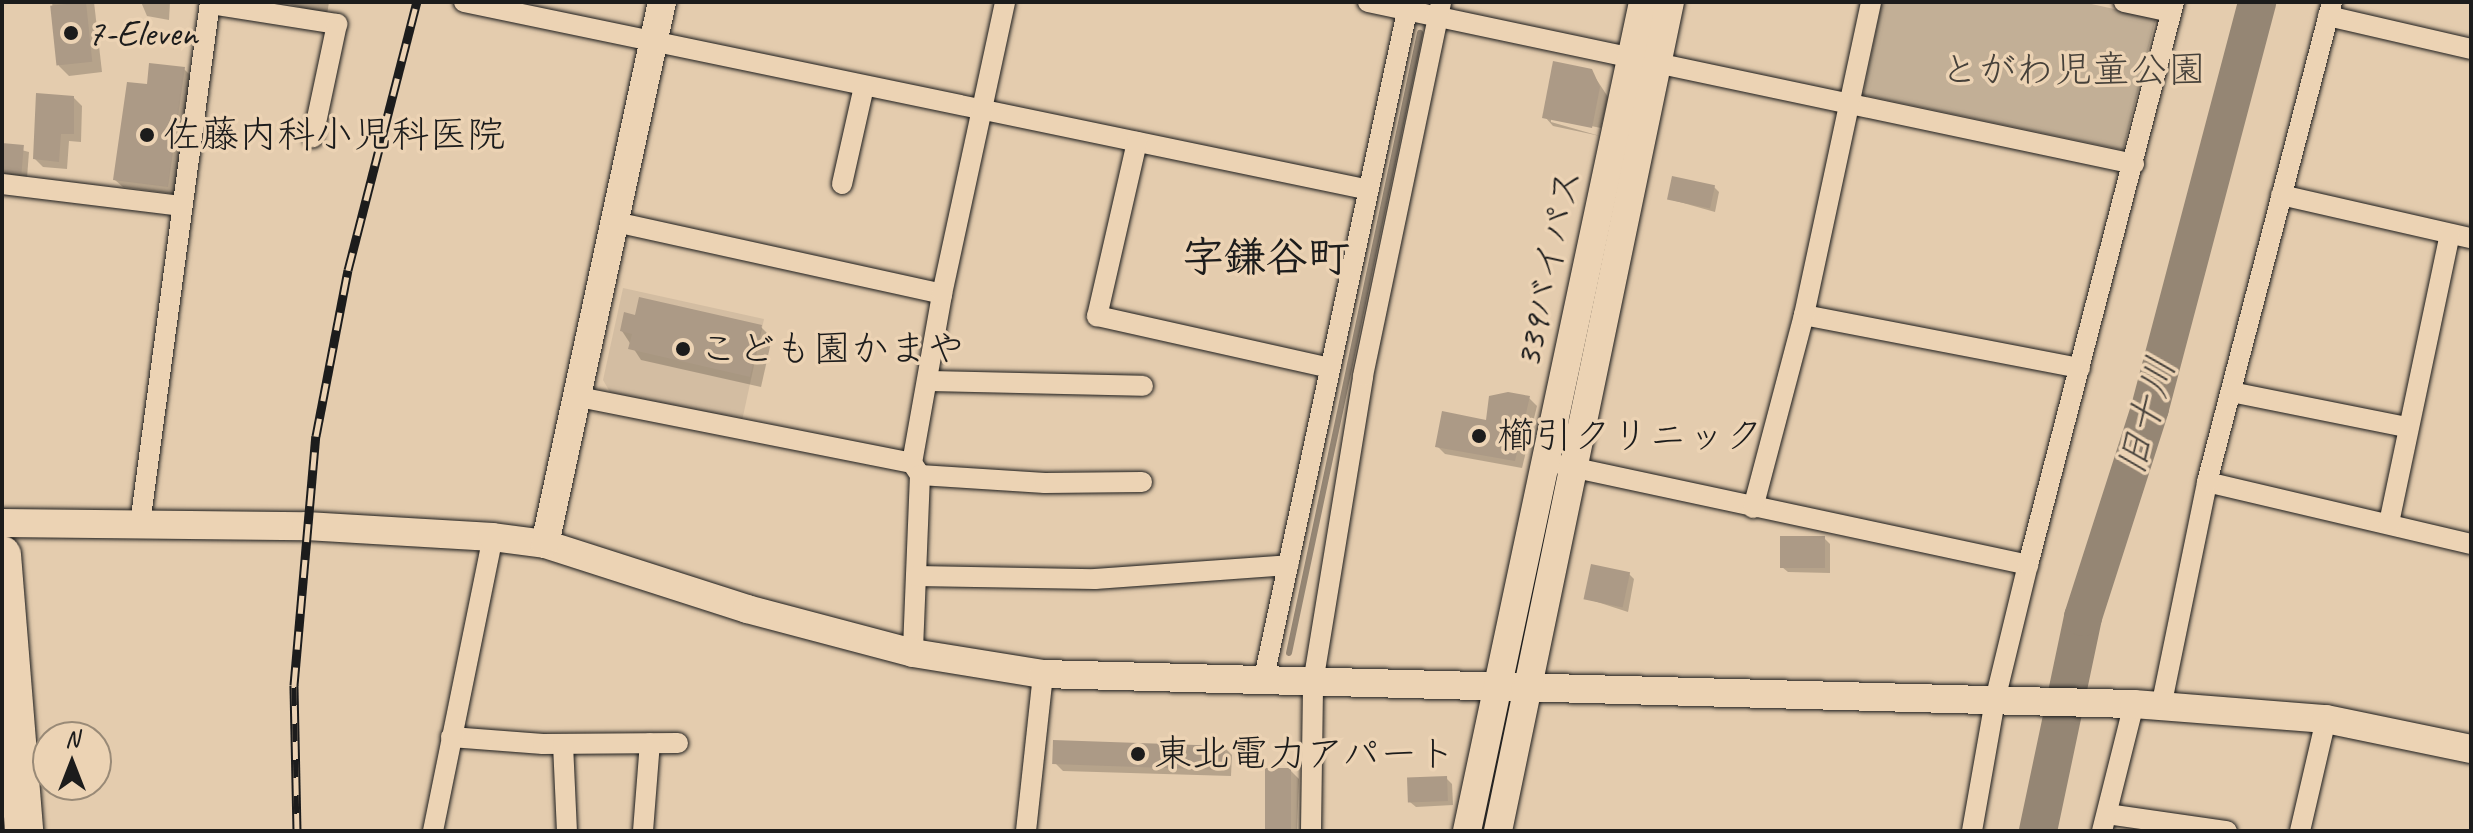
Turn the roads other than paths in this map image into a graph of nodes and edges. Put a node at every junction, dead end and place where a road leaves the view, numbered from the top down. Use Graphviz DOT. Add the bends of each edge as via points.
graph roads {
  1 [pos="464,2"];
  2 [pos="662,2"];
  3 [pos="1005,2"];
  4 [pos="1368,2"];
  5 [pos="1643,2"];
  6 [pos="1670,2"];
  7 [pos="1871,2"];
  8 [pos="2124,2"];
  9 [pos="210,3"];
  10 [pos="1408,6"];
  11 [pos="2173,7"];
  12 [pos="2330,9"];
  13 [pos="1440,10"];
  14 [pos="653,39"];
  15 [pos="2471,49"];
  16 [pos="1644,59"];
  17 [pos="864,86"];
  18 [pos="1849,103"];
  19 [pos="982,113"];
  20 [pos="313,137"];
  21 [pos="1137,142"];
  22 [pos="2134,164"];
  23 [pos="2,184"];
  24 [pos="842,184"];
  25 [pos="1365,189"];
  26 [pos="2281,195"];
  27 [pos="181,206"];
  28 [pos="615,222"];
  29 [pos="2450,234"];
  30 [pos="2471,238"];
  31 [pos="942,294"];
  32 [pos="1804,315"];
  33 [pos="1329,368"];
  34 [pos="2080,368"];
  35 [pos="929,381"];
  36 [pos="1143,386"];
  37 [pos="2231,392"];
  38 [pos="579,397"];
  39 [pos="2406,427"];
  40 [pos="1558,464"];
  41 [pos="916,469"];
  42 [pos="1142,482"];
  43 [pos="2207,482"];
  44 [pos="1753,508"];
  45 [pos="2,523"];
  46 [pos="2389,523"];
  47 [pos="140,524"];
  48 [pos="493,537"];
  49 [pos="545,544"];
  50 [pos="2471,544"];
  51 [pos="2,555"];
  52 [pos="1288,565"];
  53 [pos="2028,565"];
  54 [pos="916,576"];
  55 [pos="913,653"];
  56 [pos="1043,674"];
  57 [pos="1263,682"];
  58 [pos="1313,683"];
  59 [pos="1496,687"];
  60 [pos="1526,688"];
  61 [pos="1995,700"];
  62 [pos="2141,705"];
  63 [pos="2326,719"];
  64 [pos="451,737"];
  65 [pos="650,743"];
  66 [pos="678,743"];
  67 [pos="563,744"];
  68 [pos="2471,749"];
  69 [pos="2104,823"];
  70 [pos="24,831"];
  71 [pos="433,831"];
  72 [pos="567,831"];
  73 [pos="643,831"];
  74 [pos="1026,831"];
  75 [pos="1311,831"];
  76 [pos="1467,831"];
  77 [pos="1498,831"];
  78 [pos="1972,831"];
  79 [pos="2227,831"];
  80 [pos="2300,831"];
  1 -- 14 [label="street"];
  2 -- 14 [label="street"];
  3 -- 19 [label="street"];
  4 -- 10 [label="street"];
  5 -- 16 [label="street, 339バイパス"];
  6 -- 16 [label="street"];
  7 -- 18 [label="street"];
  8 -- 11 [label="street"];
  9 -- 20 [label="street" via="337,24"];
  9 -- 27 [label="street"];
  10 -- 13 [label="street"];
  10 -- 25 [label="street"];
  11 -- 22 [label="street"];
  12 -- 15 [label="street"];
  12 -- 26 [label="street"];
  13 -- 16 [label="street"];
  13 -- 58 [label="street" via="1363,376"];
  14 -- 17 [label="street"];
  14 -- 28 [label="street"];
  16 -- 18 [label="street"];
  16 -- 40 [label="street, 339バイパス"];
  17 -- 19 [label="street"];
  17 -- 24 [label="street"];
  18 -- 22 [label="street"];
  18 -- 32 [label="street"];
  19 -- 21 [label="street"];
  19 -- 31 [label="street"];
  21 -- 25 [label="street"];
  21 -- 33 [label="street" via="1097,316"];
  22 -- 34 [label="street"];
  23 -- 27 [label="street"];
  25 -- 33 [label="street"];
  26 -- 29 [label="street"];
  26 -- 37 [label="street"];
  27 -- 47 [label="street"];
  28 -- 31 [label="street"];
  28 -- 38 [label="street"];
  29 -- 30 [label="street"];
  29 -- 39 [label="street"];
  31 -- 35 [label="street"];
  32 -- 34 [label="street"];
  32 -- 44 [label="street"];
  33 -- 52 [label="street"];
  34 -- 53 [label="street"];
  35 -- 36 [label="street"];
  35 -- 41 [label="street"];
  37 -- 39 [label="street"];
  37 -- 43 [label="street"];
  38 -- 41 [label="street"];
  38 -- 49 [label="street"];
  39 -- 46 [label="street"];
  40 -- 44 [label="street"];
  40 -- 59 [label="street, 339バイパス"];
  40 -- 60 [label="street"];
  41 -- 42 [label="street" via="1045,483"];
  41 -- 54 [label="street"];
  43 -- 46 [label="street"];
  43 -- 62 [label="street"];
  44 -- 53 [label="street"];
  45 -- 47 [label="street"];
  46 -- 50 [label="street"];
  47 -- 48 [label="street"];
  48 -- 49 [label="street"];
  48 -- 64 [label="street"];
  49 -- 55 [label="street" via="747,609"];
  51 -- 70 [label="highway"];
  52 -- 54 [label="street" via="1095,579"];
  52 -- 57 [label="street"];
  53 -- 61 [label="street"];
  54 -- 55 [label="street"];
  55 -- 56 [label="street"];
  56 -- 57 [label="street"];
  56 -- 74 [label="street"];
  57 -- 58 [label="street"];
  58 -- 59 [label="street"];
  58 -- 75 [label="street"];
  59 -- 60 [label="street"];
  59 -- 76 [label="street, 339バイパス"];
  60 -- 61 [label="street"];
  60 -- 77 [label="street"];
  61 -- 62 [label="street"];
  61 -- 78 [label="street"];
  62 -- 63 [label="street"];
  62 -- 69 [label="street"];
  63 -- 68 [label="street"];
  63 -- 80 [label="street"];
  64 -- 67 [label="street"];
  64 -- 71 [label="street"];
  65 -- 66 [label="street"];
  65 -- 67 [label="street"];
  65 -- 73 [label="street"];
  67 -- 72 [label="street"];
  69 -- 79 [label="street"];
}
